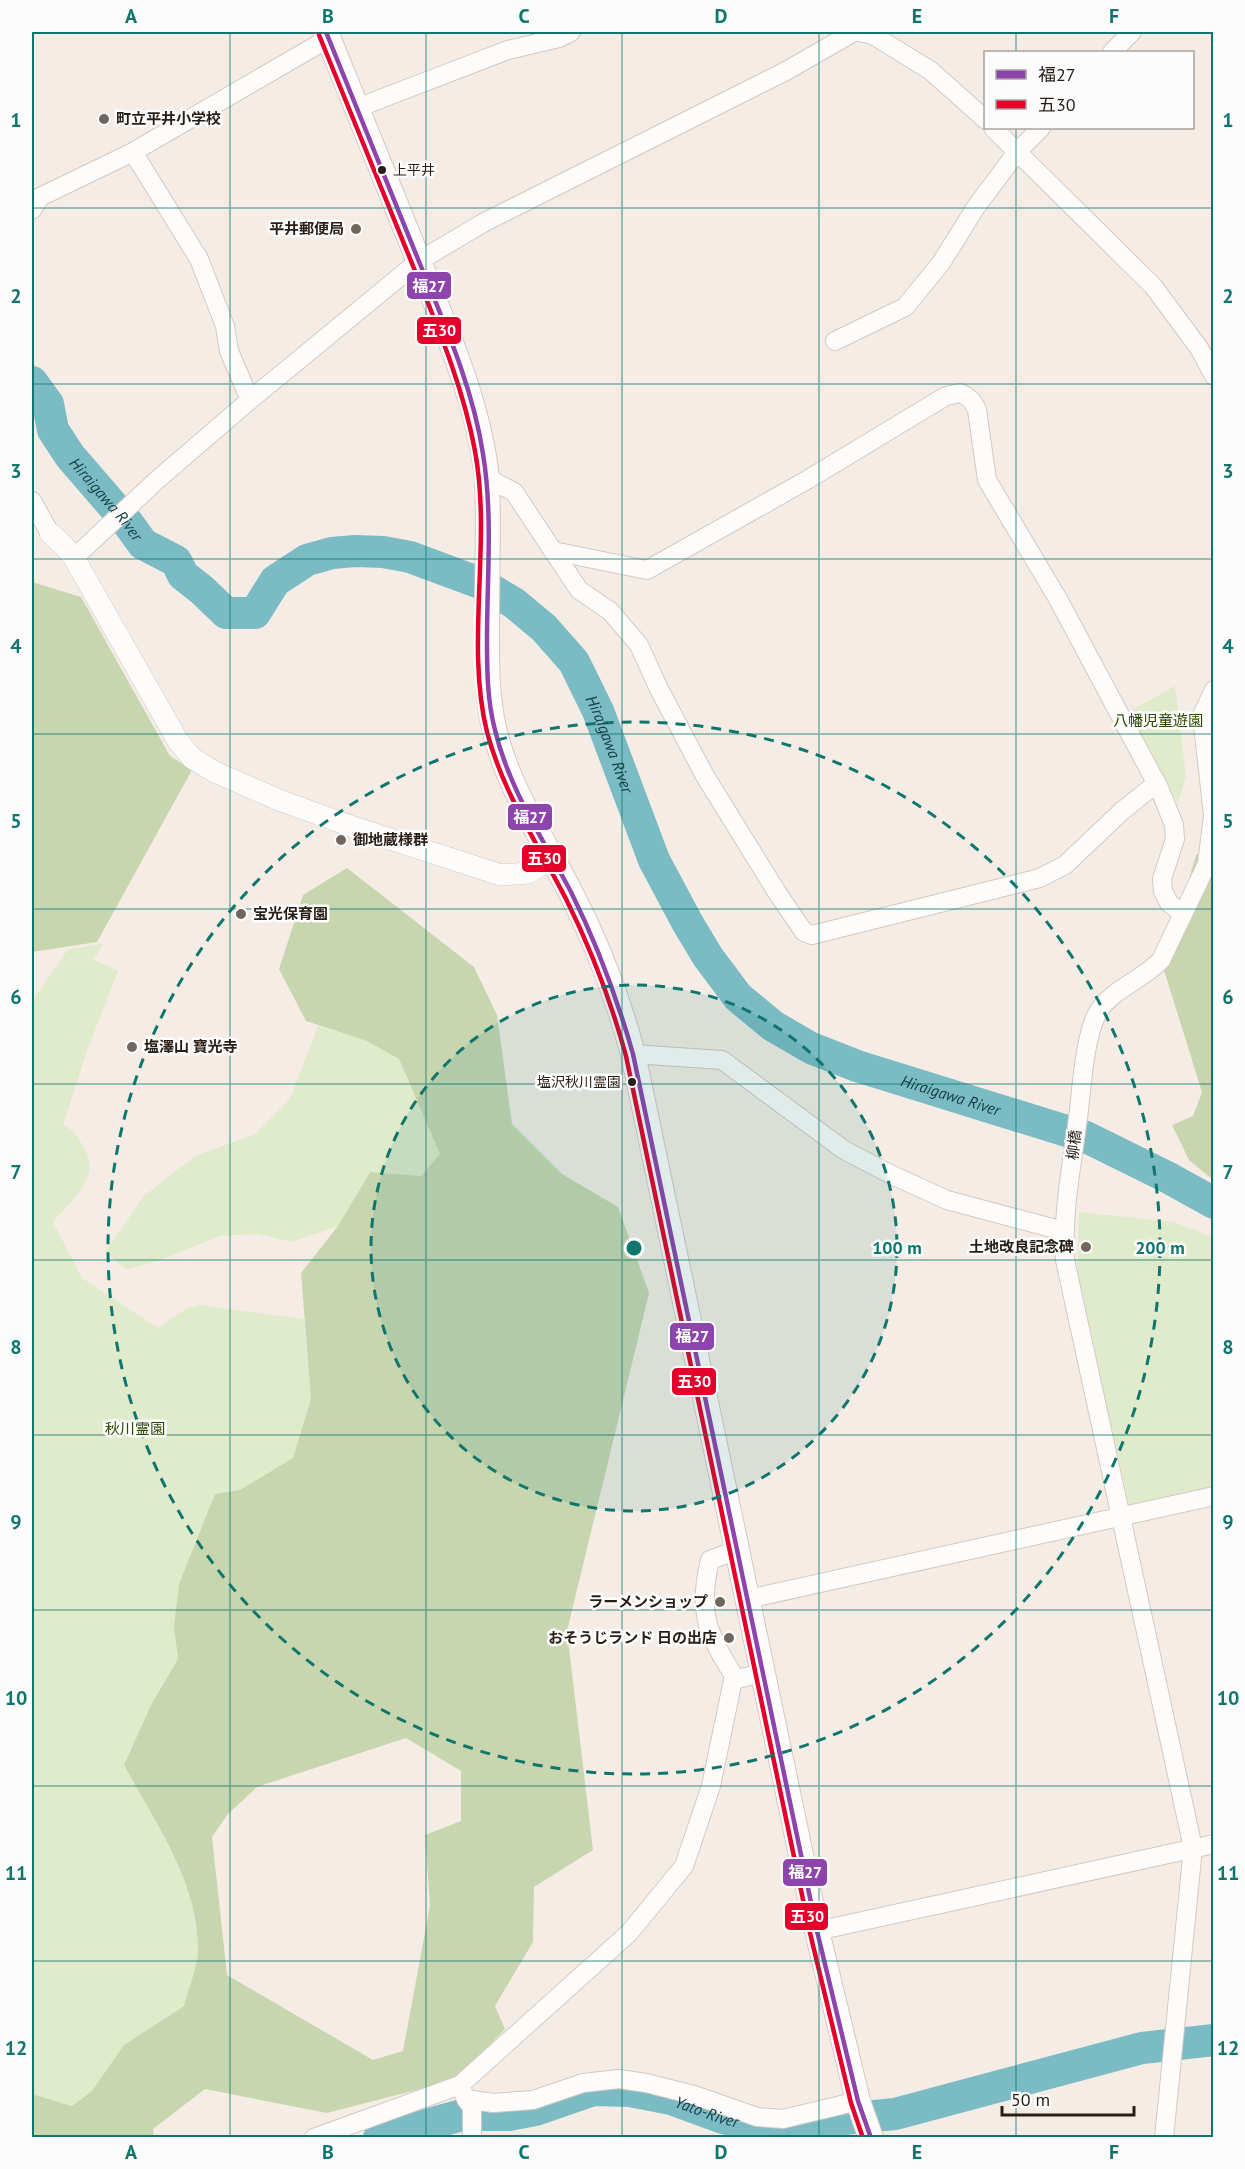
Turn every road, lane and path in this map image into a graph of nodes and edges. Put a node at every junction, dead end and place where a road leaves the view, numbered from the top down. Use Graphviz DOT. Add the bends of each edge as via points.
graph roads {
  1 [pos="571,32"];
  2 [pos="854,32"];
  3 [pos="860,32"];
  4 [pos="1132,32"];
  5 [pos="328,35"];
  6 [pos="1113,51"];
  7 [pos="357,108"];
  8 [pos="984,118"];
  9 [pos="994,129"];
  10 [pos="1040,129"];
  11 [pos="133,152"];
  12 [pos="1017,152"];
  13 [pos="32,210"];
  14 [pos="418,261"];
  15 [pos="835,341"];
  16 [pos="1214,376"];
  17 [pos="249,400"];
  18 [pos="487,478"];
  19 [pos="32,501"];
  20 [pos="41,528"];
  21 [pos="553,551"];
  22 [pos="74,558"];
  23 [pos="1214,690"];
  24 [pos="1157,783"];
  25 [pos="552,858"];
  26 [pos="1183,914"];
  27 [pos="633,1054"];
  28 [pos="1065,1222"];
  29 [pos="1214,1496"];
  30 [pos="1120,1517"];
  31 [pos="737,1550"];
  32 [pos="748,1599"];
  33 [pos="763,1673"];
  34 [pos="736,1679"];
  35 [pos="1214,1844"];
  36 [pos="1194,1848"];
  37 [pos="817,1931"];
  38 [pos="463,2092"];
  39 [pos="858,2101"];
  40 [pos="338,2133"];
  41 [pos="314,2138"];
  42 [pos="472,2138"];
  43 [pos="871,2138"];
  44 [pos="1164,2138"];
  1 -- 7 [label="street" via="508,50"];
  2 -- 14 [label="street" via="786,71 483,223"];
  3 -- 8 [label="street" via="873,35 931,70"];
  4 -- 6 [label="street"];
  5 -- 7 [label="main road"];
  5 -- 11 [label="street"];
  7 -- 14 [label="main road"];
  9 -- 12 [label="street"];
  10 -- 12 [label="street"];
  11 -- 13 [label="street" via="40,197"];
  11 -- 17 [label="street" via="199,259"];
  12 -- 15 [label="street" via="941,263 905,307"];
  12 -- 16 [label="street" via="1153,286 1199,348"];
  14 -- 17 [label="street"];
  14 -- 18 [label="main road" via="465,380 484,450"];
  17 -- 22 [label="street"];
  18 -- 21 [label="street" via="514,492"];
  18 -- 25 [label="main road" via="488,695 494,729 517,792"];
  19 -- 20 [label="street"];
  20 -- 22 [label="street"];
  21 -- 24 [label="street" via="579,590 610,611 639,645 705,776 804,932 812,935 1041,878 1065,866"];
  21 -- 24 [label="street" via="646,570 946,396 960,393 973,401 977,410 987,480 1058,599"];
  22 -- 25 [label="street" via="178,741 192,758 279,800 501,875 528,873"];
  23 -- 26 [label="street, 柳橋" via="1202,715 1213,816 1211,840 1207,864"];
  24 -- 26 [label="street" via="1174,825 1175,839 1162,879 1163,891 1169,903"];
  25 -- 27 [label="main road" via="607,968"];
  26 -- 28 [label="street, 柳橋" via="1161,960 1117,993 1099,1011 1093,1024"];
  27 -- 28 [label="street" via="722,1060 843,1150 890,1174 947,1200"];
  27 -- 31 [label="main road"];
  28 -- 30 [label="street, 柳橋" via="1065,1260"];
  29 -- 30 [label="street"];
  30 -- 32 [label="street"];
  30 -- 36 [label="street, 柳橋"];
  31 -- 32 [label="main road"];
  31 -- 34 [label="street" via="710,1560 704,1586 705,1616 716,1648"];
  32 -- 33 [label="main road"];
  33 -- 34 [label="street"];
  33 -- 37 [label="main road"];
  34 -- 38 [label="street" via="711,1786 684,1866 629,1933"];
  35 -- 36 [label="street"];
  36 -- 37 [label="street"];
  36 -- 44 [label="street, 柳橋"];
  37 -- 39 [label="main road"];
  38 -- 39 [label="street" via="493,2103 533,2100 583,2083 619,2079 694,2095 757,2117 783,2119"];
  38 -- 40 [label="street" via="399,2109"];
  38 -- 42 [label="street" via="472,2107"];
  39 -- 43 [label="main road"];
  40 -- 41 [label="street"];
}
